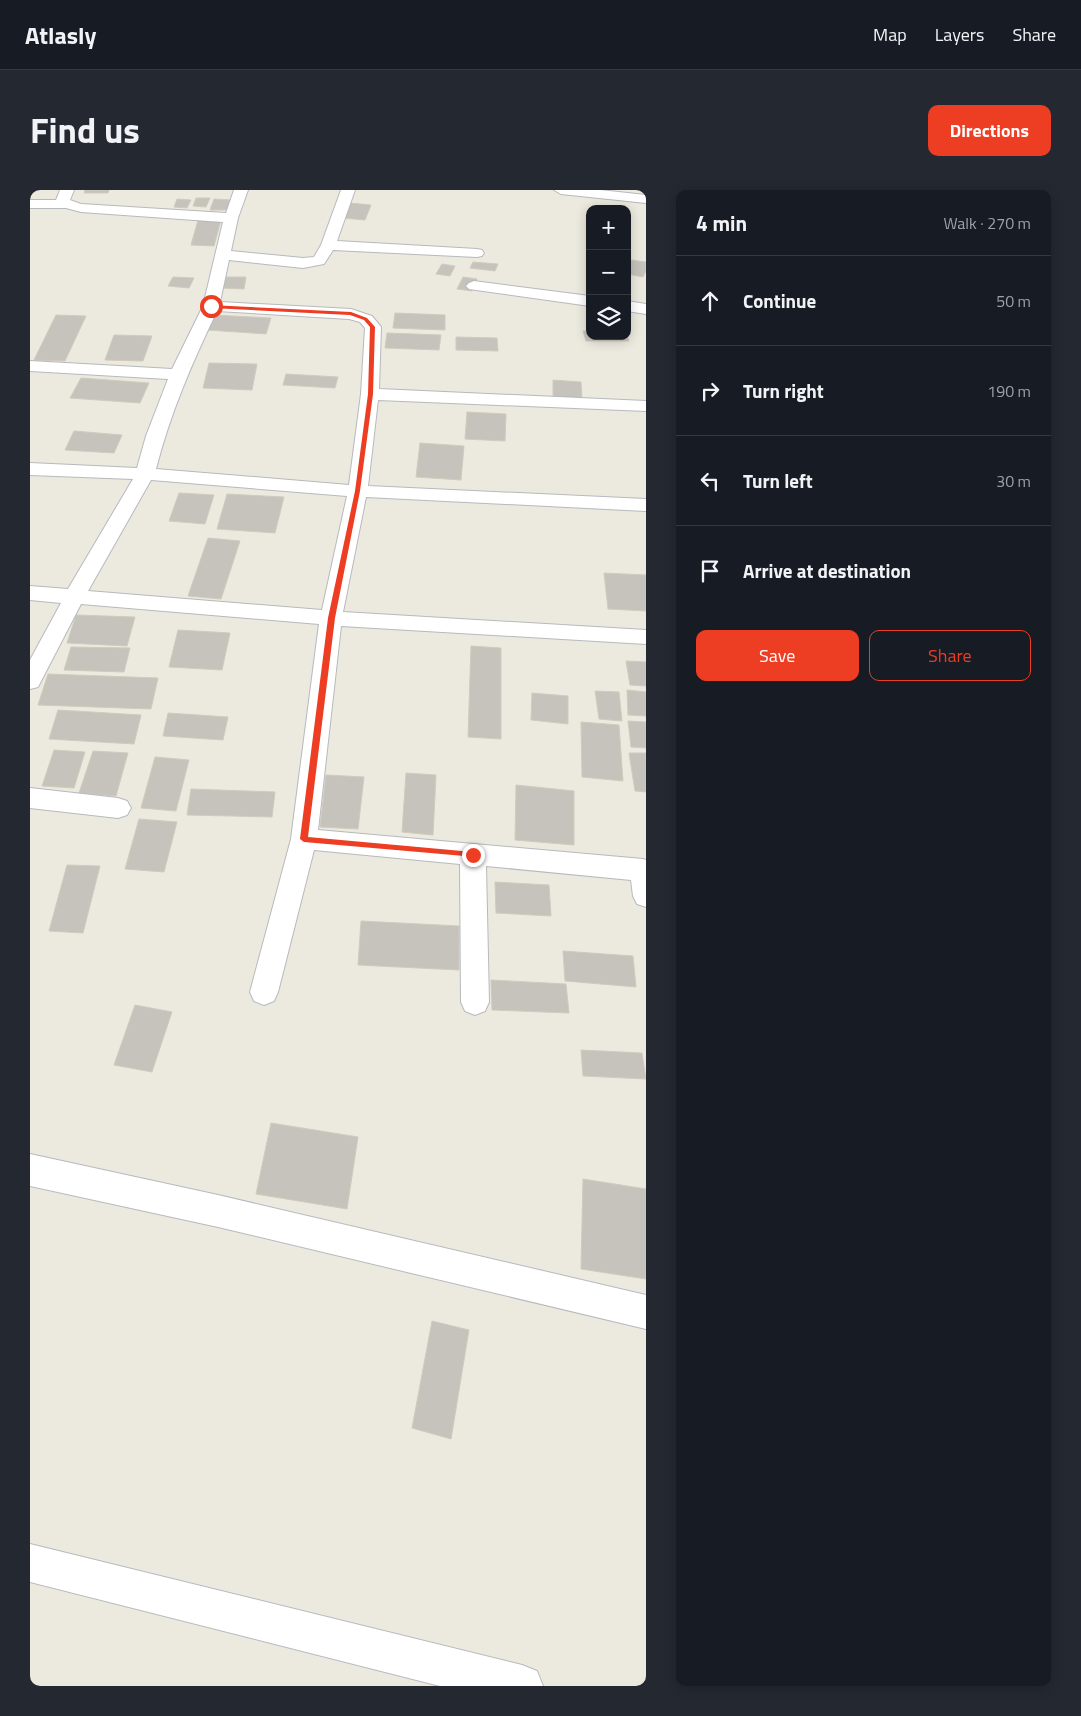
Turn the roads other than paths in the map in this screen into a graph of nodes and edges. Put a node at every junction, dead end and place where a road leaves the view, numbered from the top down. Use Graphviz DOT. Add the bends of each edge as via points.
graph roads {
  1 [pos="241,190"];
  2 [pos="348,190"];
  3 [pos="561,190"];
  4 [pos="66,197"];
  5 [pos="646,199"];
  6 [pos="30,204"];
  7 [pos="231,218"];
  8 [pos="328,245"];
  9 [pos="477,253"];
  10 [pos="222,255"];
  11 [pos="474,286"];
  12 [pos="586,300"];
  13 [pos="211,306"];
  14 [pos="631,307"];
  15 [pos="646,309"];
  16 [pos="30,366"];
  17 [pos="178,374"];
  18 [pos="370,394"];
  19 [pos="646,406"];
  20 [pos="30,469"];
  21 [pos="144,474"];
  22 [pos="358,491"];
  23 [pos="646,505"];
  24 [pos="30,594"];
  25 [pos="75,596"];
  26 [pos="331,618"];
  27 [pos="646,637"];
  28 [pos="30,682"];
  29 [pos="30,798"];
  30 [pos="118,808"];
  31 [pos="304,839"];
  32 [pos="473,855"];
  33 [pos="645,879"];
  34 [pos="264,992"];
  35 [pos="475,1002"];
  36 [pos="30,1170"];
  37 [pos="646,1312"];
  38 [pos="30,1563"];
  39 [pos="522,1686"];
  1 -- 7 [label="street"];
  2 -- 8 [label="street"];
  3 -- 5 [label="street"];
  4 -- 6 [label="street"];
  4 -- 7 [label="street" via="94,209"];
  7 -- 10 [label="street"];
  8 -- 9 [label="street"];
  8 -- 10 [label="street" via="319,261 312,263"];
  10 -- 13 [label="street"];
  11 -- 12 [label="street"];
  13 -- 17 [label="street"];
  13 -- 18 [label="street" via="351,314 366,319 372,327"];
  14 -- 15 [label="street"];
  16 -- 17 [label="street"];
  17 -- 21 [label="street"];
  18 -- 19 [label="street"];
  18 -- 22 [label="street"];
  20 -- 21 [label="street"];
  21 -- 22 [label="street"];
  21 -- 25 [label="street"];
  22 -- 23 [label="street"];
  22 -- 26 [label="street"];
  24 -- 25 [label="street"];
  25 -- 26 [label="street"];
  25 -- 28 [label="street"];
  26 -- 27 [label="street"];
  26 -- 31 [label="street"];
  29 -- 30 [label="street"];
  31 -- 32 [label="street"];
  31 -- 34 [label="street"];
  32 -- 33 [label="street"];
  32 -- 35 [label="street"];
  36 -- 37 [label="street"];
  38 -- 39 [label="street"];
}
